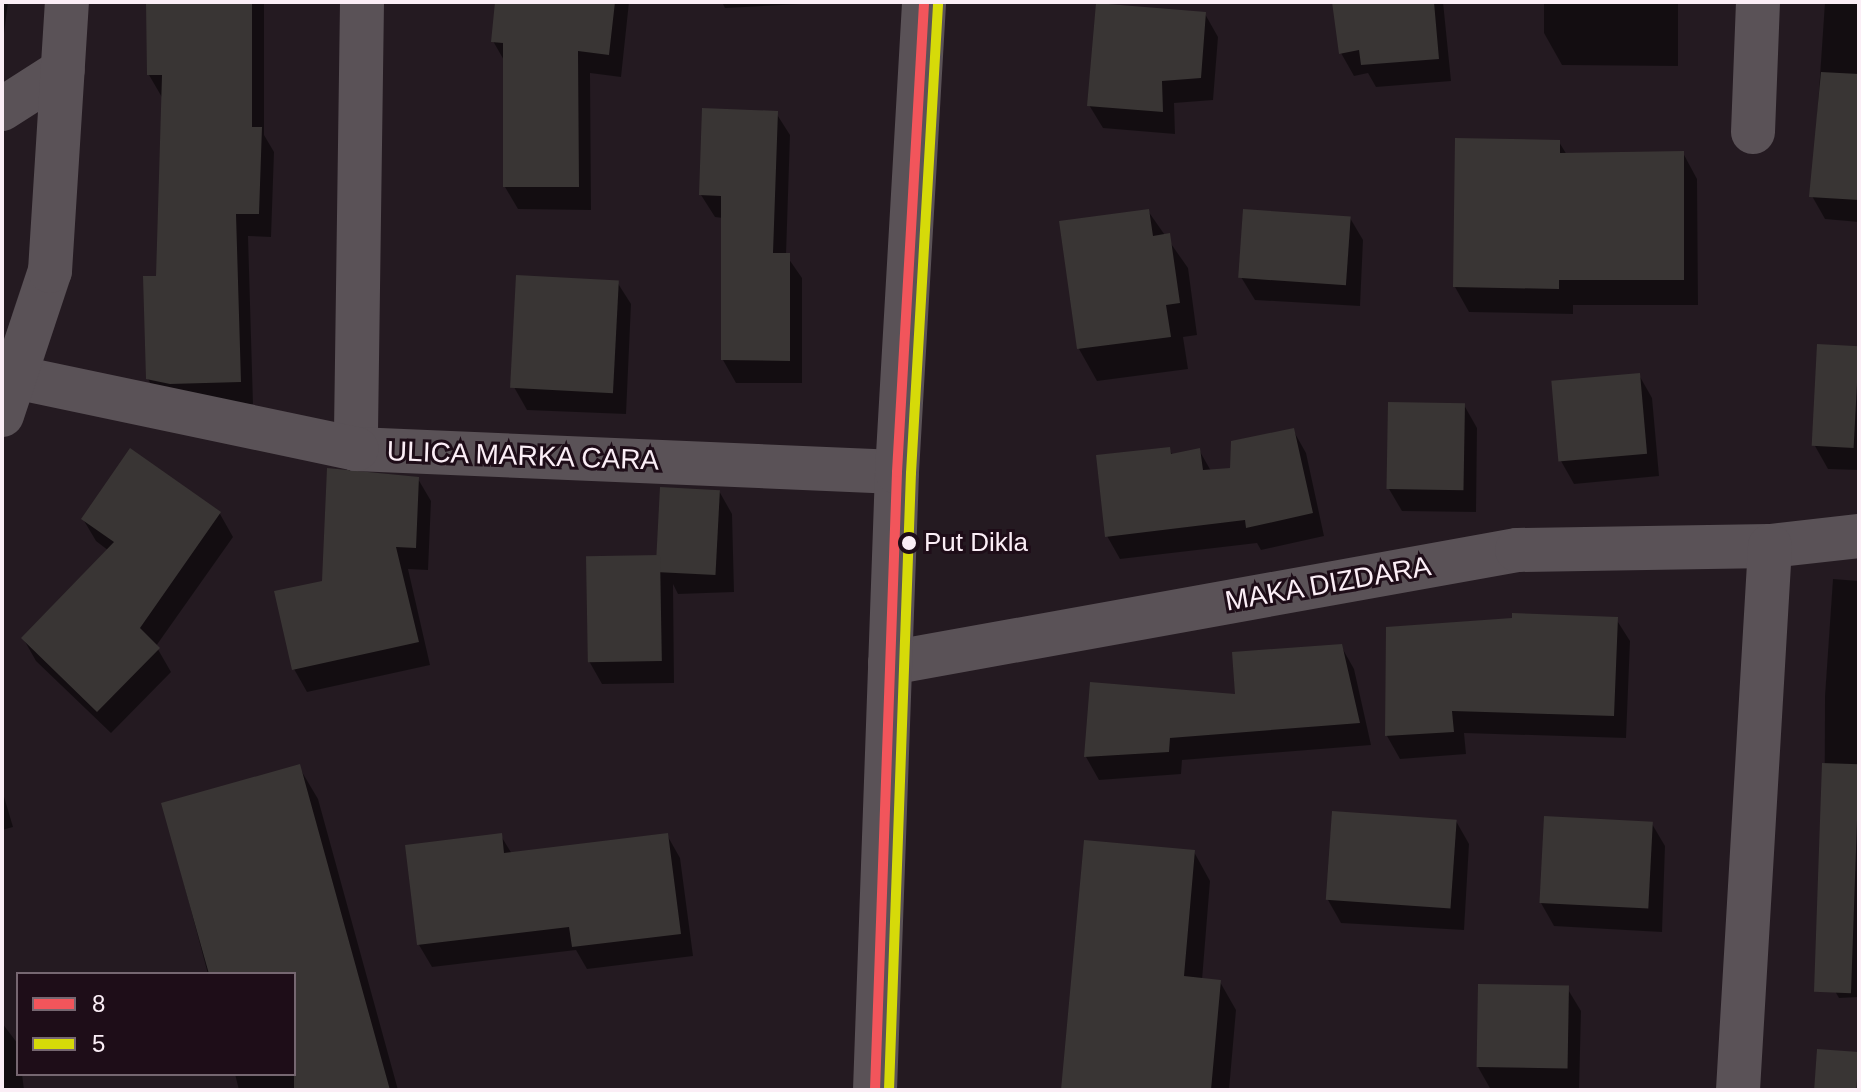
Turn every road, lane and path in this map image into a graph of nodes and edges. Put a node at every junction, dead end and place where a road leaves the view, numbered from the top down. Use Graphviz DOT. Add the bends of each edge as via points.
graph roads {
  1 [pos="67,2"];
  2 [pos="362,2"];
  3 [pos="924,2"];
  4 [pos="1758,2"];
  5 [pos="63,70"];
  6 [pos="2,109"];
  7 [pos="1753,132"];
  8 [pos="9,396"];
  9 [pos="356,449"];
  10 [pos="897,472"];
  11 [pos="1859,536"];
  12 [pos="1770,546"];
  13 [pos="890,663"];
  14 [pos="875,1090"];
  15 [pos="1738,1090"];
  1 -- 5 [label="street"];
  2 -- 9 [label="street, ULICA MARKA CARA"];
  3 -- 10 [label="street"];
  4 -- 7 [label="street"];
  5 -- 6 [label="street"];
  5 -- 8 [label="street" via="50,271"];
  8 -- 9 [label="street"];
  9 -- 10 [label="street, ULICA MARKA CARA"];
  10 -- 13 [label="street"];
  11 -- 12 [label="street, MAKA DIZDARA"];
  12 -- 13 [label="street, MAKA DIZDARA" via="1517,550"];
  12 -- 15 [label="street"];
  13 -- 14 [label="street"];
}
